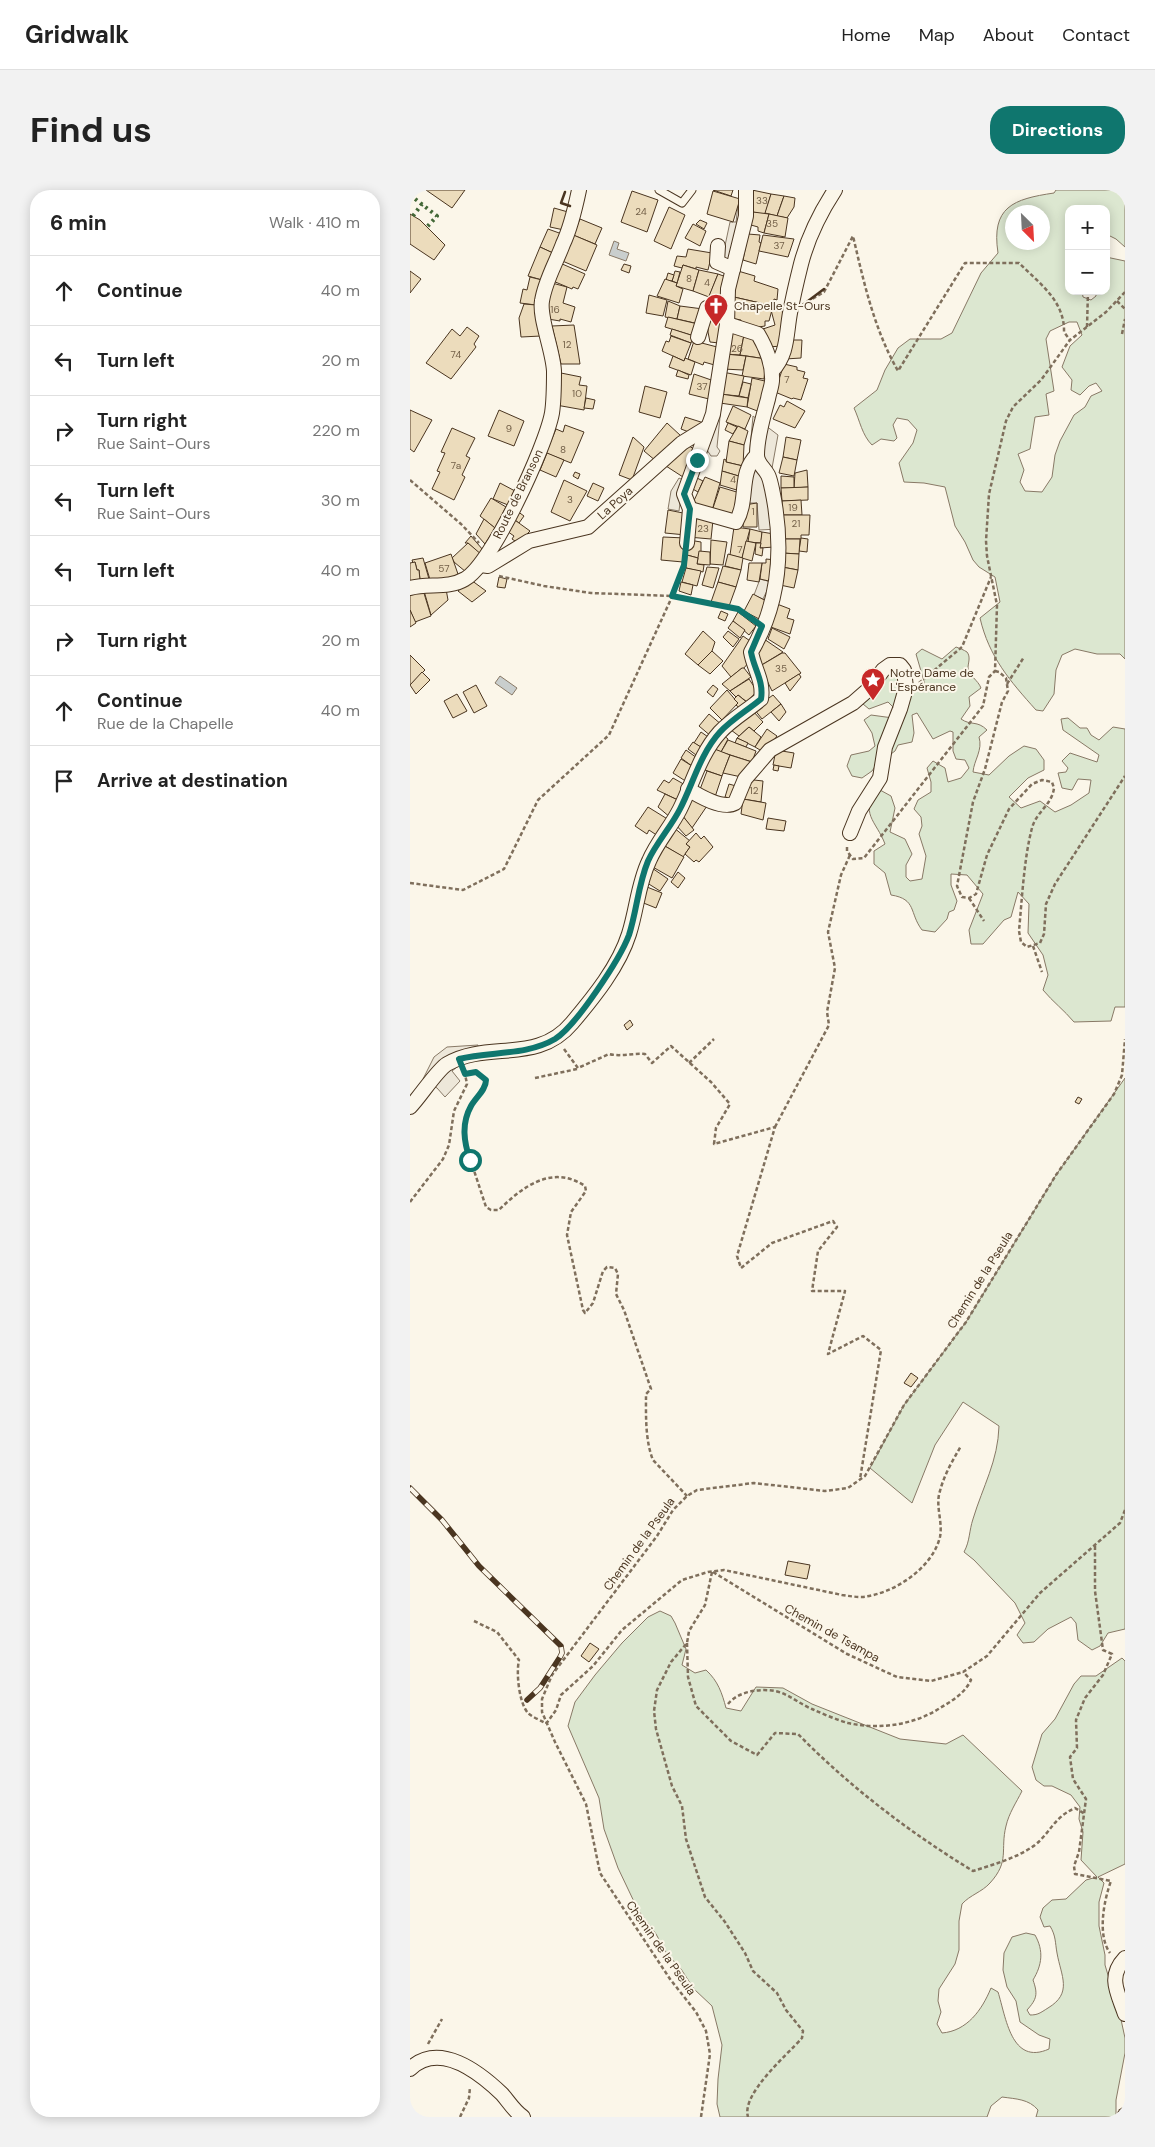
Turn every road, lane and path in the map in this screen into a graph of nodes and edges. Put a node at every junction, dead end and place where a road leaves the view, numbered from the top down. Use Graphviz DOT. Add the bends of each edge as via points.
graph roads {
  1 [pos="579,190"];
  2 [pos="659,190"];
  3 [pos="692,190"];
  4 [pos="746,190"];
  5 [pos="835,190"];
  6 [pos="718,246"];
  7 [pos="733,269"];
  8 [pos="1125,292"];
  9 [pos="1088,295"];
  10 [pos="1117,301"];
  11 [pos="801,306"];
  12 [pos="727,308"];
  13 [pos="1125,309"];
  14 [pos="1125,319"];
  15 [pos="727,324"];
  16 [pos="1087,327"];
  17 [pos="1122,334"];
  18 [pos="698,337"];
  19 [pos="1070,340"];
  20 [pos="772,371"];
  21 [pos="708,427"];
  22 [pos="757,454"];
  23 [pos="410,480"];
  24 [pos="690,509"];
  25 [pos="687,543"];
  26 [pos="488,552"];
  27 [pos="481,565"];
  28 [pos="992,575"];
  29 [pos="410,588"];
  30 [pos="672,596"];
  31 [pos="762,626"];
  32 [pos="1024,658"];
  33 [pos="995,671"];
  34 [pos="1007,684"];
  35 [pos="906,688"];
  36 [pos="1125,776"];
  37 [pos="688,789"];
  38 [pos="850,833"];
  39 [pos="850,855"];
  40 [pos="410,883"];
  41 [pos="970,898"];
  42 [pos="984,921"];
  43 [pos="1033,946"];
  44 [pos="1042,972"];
  45 [pos="556,1038"];
  46 [pos="1125,1038"];
  47 [pos="714,1039"];
  48 [pos="459,1059"];
  49 [pos="689,1064"];
  50 [pos="578,1068"];
  51 [pos="1124,1068"];
  52 [pos="465,1074"];
  53 [pos="535,1078"];
  54 [pos="410,1108"];
  55 [pos="776,1126"];
  56 [pos="410,1202"];
  57 [pos="960,1446"];
  58 [pos="860,1480"];
  59 [pos="687,1496"];
  60 [pos="1125,1510"];
  61 [pos="1095,1546"];
  62 [pos="712,1572"];
  63 [pos="474,1621"];
  64 [pos="687,1643"];
  65 [pos="963,1672"];
  66 [pos="728,1704"];
  67 [pos="546,1724"];
  68 [pos="1085,1814"];
  69 [pos="1122,1961"];
  70 [pos="1125,2014"];
  71 [pos="442,2019"];
  72 [pos="428,2058"];
  73 [pos="410,2069"];
  74 [pos="470,2070"];
  75 [pos="460,2117"];
  76 [pos="523,2117"];
  77 [pos="701,2117"];
  78 [pos="748,2117"];
  1 -- 26 [label="street, Route de Branson" via="572,222 542,303 554,372 552,413 530,474"];
  2 -- 3 [label="lane" via="682,203"];
  4 -- 7 [label="street" via="746,216"];
  5 -- 20 [label="street" via="816,223 805,252 789,315 786,347"];
  6 -- 7 [label="street" via="717,262"];
  7 -- 12 [label="street"];
  8 -- 10 [label="path"];
  9 -- 16 [label="path"];
  10 -- 13 [label="path"];
  10 -- 16 [label="path"];
  11 -- 19 [label="path" via="824,292 854,236 870,308 885,349 898,371 965,263 1019,263 1056,300 1064,332"];
  12 -- 15 [label="street"];
  12 -- 18 [label="street" via="707,308"];
  14 -- 17 [label="path"];
  15 -- 20 [label="street" via="758,334"];
  15 -- 21 [label="street"];
  16 -- 19 [label="path"];
  19 -- 28 [label="path" via="1042,380 1013,407 1006,421 989,494 986,541"];
  20 -- 22 [label="street"];
  21 -- 24 [label="street" via="684,494"];
  21 -- 27 [label="street, La Poya" via="676,448 588,527 529,542 488,566"];
  22 -- 24 [label="street" via="749,462 736,522"];
  22 -- 31 [label="street" via="770,484 778,542 778,577"];
  23 -- 26 [label="path" via="462,524"];
  24 -- 25 [label="street"];
  25 -- 30 [label="path" via="684,565"];
  26 -- 27 [label="street, Route de Branson"];
  27 -- 29 [label="street" via="454,584"];
  27 -- 30 [label="path" via="496,575 560,588"];
  28 -- 33 [label="path" via="997,605"];
  28 -- 35 [label="path" via="962,647 918,684"];
  30 -- 31 [label="path" via="738,609"];
  30 -- 40 [label="path" via="609,735 538,800 504,868 463,890"];
  31 -- 37 [label="street" via="751,652 763,689 761,699 720,732 709,746"];
  32 -- 34 [label="path"];
  33 -- 34 [label="path" via="1006,678"];
  33 -- 39 [label="path" via="989,678 983,706 864,858 853,859"];
  34 -- 41 [label="path" via="1008,691 973,802 956,886 962,897"];
  35 -- 37 [label="street" via="904,670 900,665 890,665 882,670 853,704 770,750 745,779 735,803 731,805 698,796"];
  35 -- 38 [label="street" via="885,747 880,778 859,811"];
  36 -- 43 [label="path" via="1055,884 1046,904 1044,934 1040,943"];
  37 -- 45 [label="street" via="680,810 649,860 620,954 573,1022"];
  38 -- 39 [label="path" via="847,851"];
  39 -- 55 [label="path" via="841,875 828,932 836,968 827,1012 829,1025"];
  41 -- 42 [label="path"];
  41 -- 43 [label="path" via="976,894 987,855 1009,809 1032,784 1042,780 1052,782 1054,788 1049,803 1032,826 1024,887 1019,931 1021,942 1027,947"];
  43 -- 44 [label="path"];
  45 -- 48 [label="street" via="532,1048"];
  45 -- 50 [label="path"];
  46 -- 51 [label="path, Chemin de la Pseula"];
  47 -- 49 [label="path"];
  48 -- 52 [label="path"];
  48 -- 54 [label="street" via="441,1069"];
  49 -- 50 [label="path" via="671,1046 652,1063 645,1054 631,1053 620,1057 609,1054"];
  49 -- 55 [label="path" via="712,1082 730,1104 716,1128 714,1144"];
  50 -- 53 [label="path"];
  51 -- 58 [label="path, Chemin de la Pseula" via="1114,1094 1056,1175 966,1322 904,1405 870,1468"];
  52 -- 56 [label="path" via="467,1084 454,1111 449,1145 443,1159"];
  52 -- 59 [label="path" via="476,1072 486,1080 464,1124 465,1143 486,1207 498,1210 519,1190 541,1180 564,1179 585,1186 586,1191 571,1212 567,1235 583,1310 586,1313 593,1303 603,1271 607,1267 615,1268 618,1274 616,1294 651,1389 646,1394 651,1454"];
  55 -- 58 [label="path" via="737,1256 741,1268 772,1243 833,1221 837,1228 818,1251 812,1292 845,1290 828,1354 863,1336 882,1350"];
  57 -- 62 [label="path" via="939,1491 940,1538 932,1554 925,1564 887,1590 861,1597 724,1570"];
  58 -- 59 [label="path, Chemin de la Pseula" via="848,1488 825,1491 754,1483 697,1490"];
  59 -- 67 [label="path, Chemin de la Pseula" via="673,1510 552,1675 542,1699"];
  60 -- 61 [label="path, Chemin de Tsampa" via="1120,1523"];
  61 -- 65 [label="path, Chemin de Tsampa" via="1040,1594 986,1656"];
  61 -- 68 [label="path" via="1095,1591 1103,1650 1112,1654 1103,1675 1085,1698 1076,1720 1077,1748 1070,1758 1073,1779 1086,1799"];
  62 -- 64 [label="path" via="705,1605 689,1630"];
  62 -- 65 [label="path, Chemin de Tsampa" via="846,1654 897,1677 930,1681"];
  62 -- 67 [label="path" via="682,1580 622,1630 593,1666 561,1695"];
  63 -- 67 [label="path" via="497,1632 519,1660 516,1671 522,1703 529,1714"];
  64 -- 68 [label="path" via="688,1677 696,1706 731,1741 757,1755 775,1733 798,1734 832,1769 876,1804 928,1844 973,1871 1010,1859 1036,1844 1062,1814 1075,1808"];
  64 -- 78 [label="path" via="657,1690 654,1711 672,1786 682,1806 686,1839 705,1897 725,1922 753,1971 777,1993 803,2031 802,2038 750,2098 746,2111"];
  65 -- 66 [label="path" via="971,1680 954,1700 926,1718 880,1727 848,1722 813,1710 781,1693 765,1690 746,1693 733,1698"];
  67 -- 77 [label="path, Chemin de la Pseula" via="586,1804 600,1873 706,2030 710,2054"];
  68 -- 69 [label="path" via="1075,1874 1111,1881 1104,1900 1102,1925 1108,1951"];
  69 -- 70 [label="street" via="1114,1978"];
  71 -- 72 [label="path" via="429,2040"];
  72 -- 73 [label="street"];
  72 -- 74 [label="street" via="450,2059"];
  74 -- 75 [label="path" via="469,2098"];
  74 -- 76 [label="street" via="500,2093"];
}
